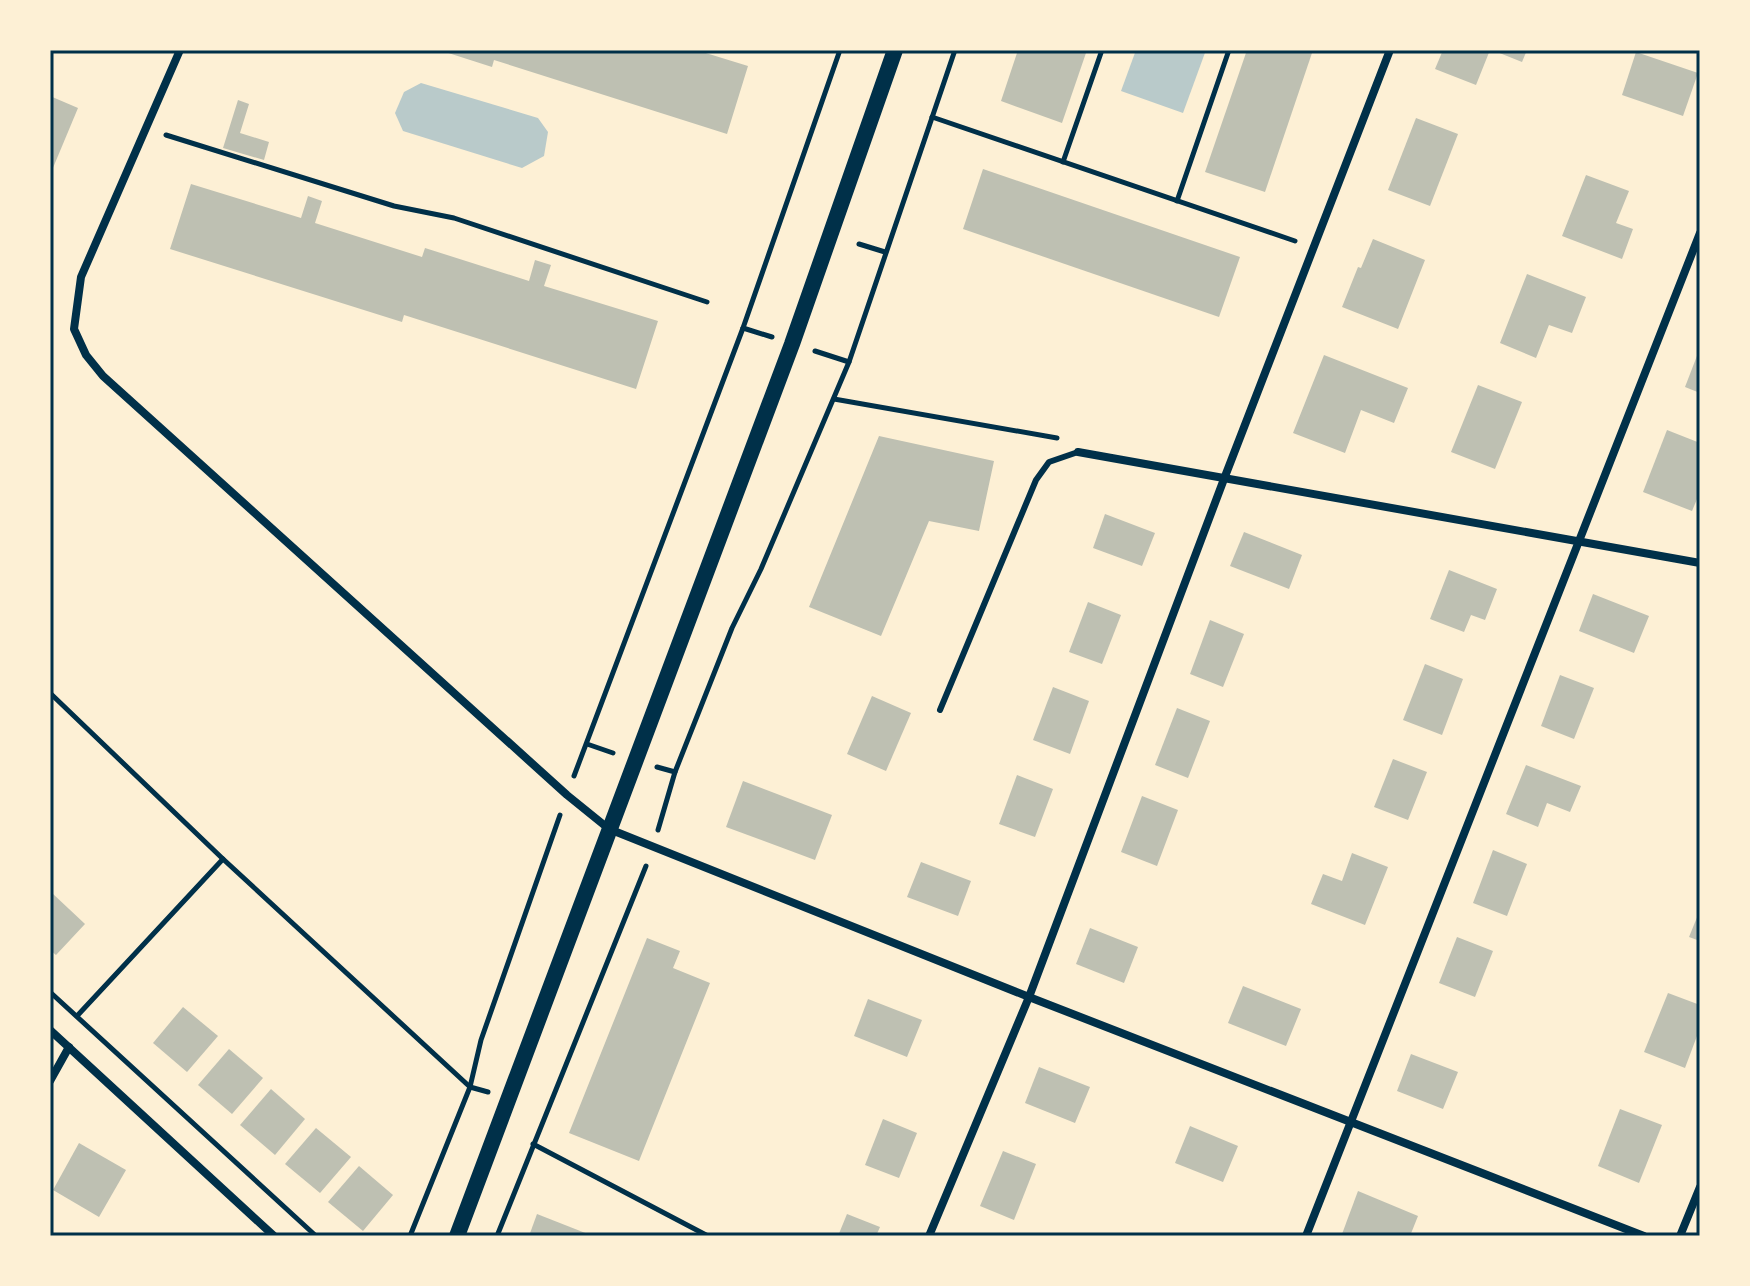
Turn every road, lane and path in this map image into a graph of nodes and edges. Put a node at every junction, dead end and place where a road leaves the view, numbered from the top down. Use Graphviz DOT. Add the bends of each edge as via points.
graph roads {
  1 [pos="180,50"];
  2 [pos="840,50"];
  3 [pos="895,50"];
  4 [pos="955,50"];
  5 [pos="1102,50"];
  6 [pos="1229,50"];
  7 [pos="1390,50"];
  8 [pos="932,117"];
  9 [pos="146,129"];
  10 [pos="1063,162"];
  11 [pos="1177,201"];
  12 [pos="1700,233"];
  13 [pos="859,244"];
  14 [pos="1314,247"];
  15 [pos="885,252"];
  16 [pos="707,302"];
  17 [pos="834,399"];
  18 [pos="1078,452"];
  19 [pos="1224,479"];
  20 [pos="1579,541"];
  21 [pos="1700,563"];
  22 [pos="50,693"];
  23 [pos="940,710"];
  24 [pos="567,795"];
  25 [pos="609,829"];
  26 [pos="654,847"];
  27 [pos="223,859"];
  28 [pos="50,992"];
  29 [pos="1029,997"];
  30 [pos="77,1016"];
  31 [pos="54,1033"];
  32 [pos="69,1047"];
  33 [pos="50,1081"];
  34 [pos="470,1087"];
  35 [pos="1352,1121"];
  36 [pos="533,1144"];
  37 [pos="1700,1187"];
  38 [pos="274,1236"];
  39 [pos="316,1236"];
  40 [pos="410,1236"];
  41 [pos="457,1236"];
  42 [pos="497,1236"];
  43 [pos="708,1236"];
  44 [pos="929,1236"];
  45 [pos="1306,1236"];
  46 [pos="1644,1236"];
  47 [pos="1680,1236"];
  1 -- 9 [label="street"];
  2 -- 24 [label="path" via="743,328"];
  3 -- 25 [label="main road" via="792,344"];
  4 -- 8 [label="path"];
  5 -- 10 [label="path"];
  6 -- 11 [label="path"];
  7 -- 14 [label="street"];
  8 -- 10 [label="path"];
  8 -- 15 [label="path"];
  9 -- 16 [label="path" via="394,206 454,218"];
  9 -- 24 [label="street" via="81,277 74,329 86,355 103,376"];
  10 -- 11 [label="path"];
  11 -- 14 [label="path"];
  12 -- 20 [label="street"];
  13 -- 15 [label="path"];
  14 -- 19 [label="street"];
  15 -- 17 [label="path"];
  17 -- 18 [label="path" via="1060,438"];
  17 -- 26 [label="path" via="720,657 675,772"];
  18 -- 19 [label="street"];
  18 -- 23 [label="lane" via="1049,462 1036,480"];
  19 -- 20 [label="street"];
  19 -- 29 [label="street"];
  20 -- 21 [label="street"];
  20 -- 35 [label="street"];
  22 -- 27 [label="path"];
  24 -- 25 [label="street"];
  24 -- 34 [label="path" via="481,1040"];
  25 -- 26 [label="street"];
  25 -- 41 [label="main road"];
  26 -- 29 [label="street"];
  26 -- 36 [label="path"];
  27 -- 30 [label="path"];
  27 -- 34 [label="path"];
  28 -- 30 [label="path"];
  29 -- 35 [label="street"];
  29 -- 44 [label="street"];
  30 -- 31 [label="path"];
  30 -- 39 [label="path"];
  31 -- 32 [label="street"];
  32 -- 33 [label="street"];
  32 -- 38 [label="street"];
  34 -- 40 [label="path"];
  35 -- 45 [label="street"];
  35 -- 46 [label="street"];
  36 -- 42 [label="path"];
  36 -- 43 [label="path"];
  37 -- 47 [label="street"];
}
